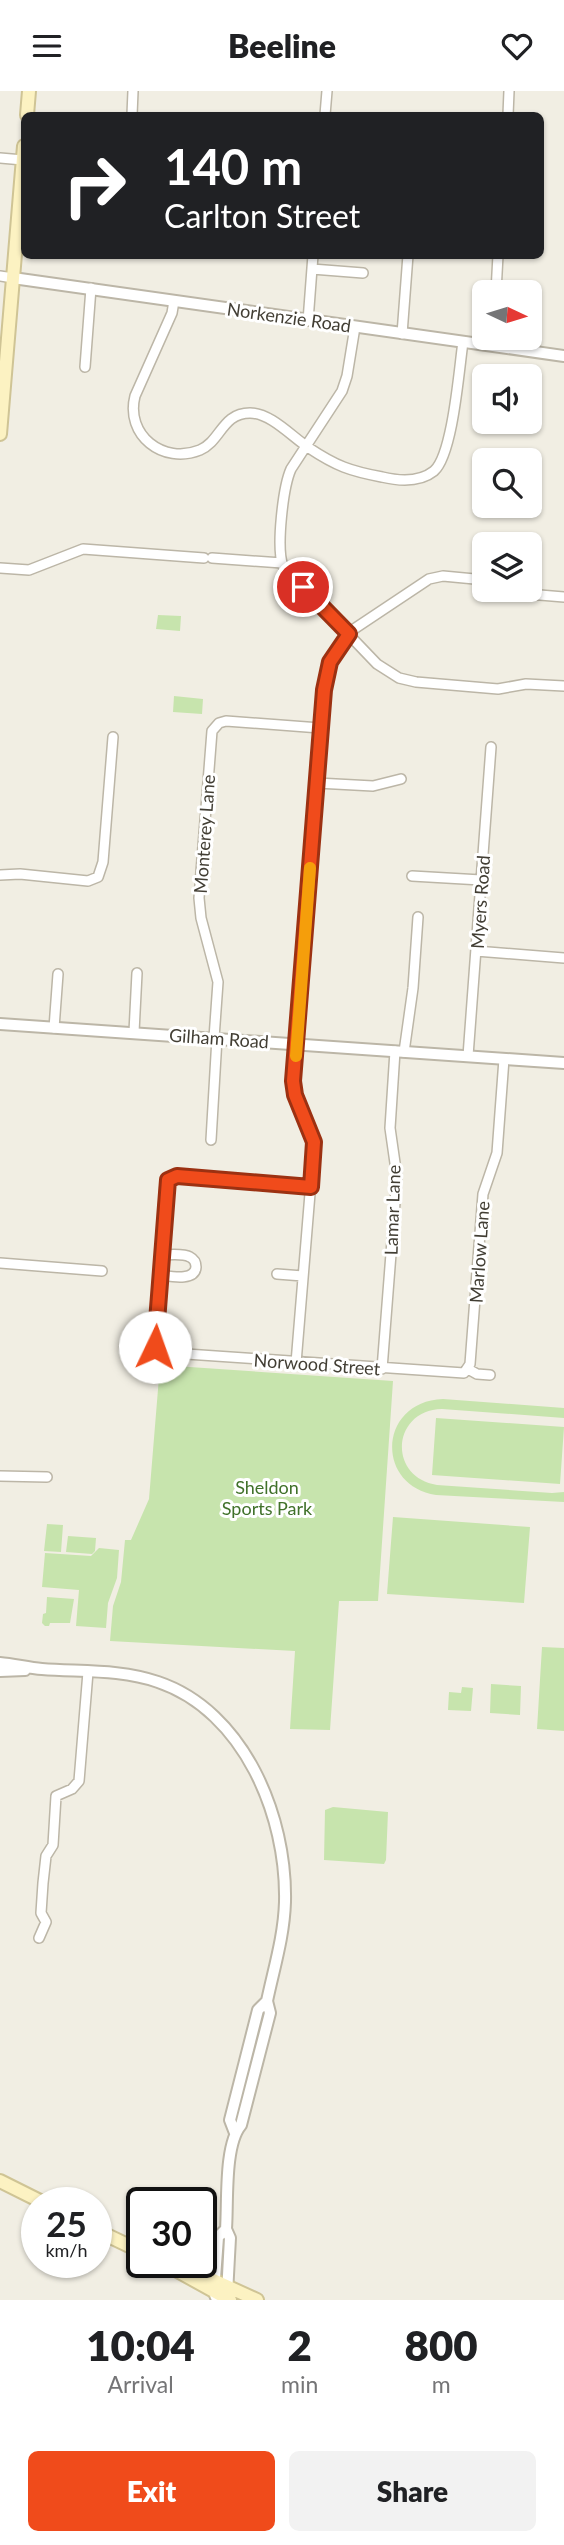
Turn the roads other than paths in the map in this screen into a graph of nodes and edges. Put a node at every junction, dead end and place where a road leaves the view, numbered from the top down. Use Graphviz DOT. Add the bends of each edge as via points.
graph roads {
  1 [pos="29,91"];
  2 [pos="133,91"];
  3 [pos="327,91"];
  4 [pos="509,91"];
  5 [pos="27,112"];
  6 [pos="131,112"];
  7 [pos="325,112"];
  8 [pos="508,112"];
  9 [pos="0,158"];
  10 [pos="21,160"];
  11 [pos="21,175"];
  12 [pos="313,259"];
  13 [pos="408,259"];
  14 [pos="498,259"];
  15 [pos="312,269"];
  16 [pos="363,273"];
  17 [pos="7,277"];
  18 [pos="497,280"];
  19 [pos="91,288"];
  20 [pos="174,300"];
  21 [pos="308,321"];
  22 [pos="355,327"];
  23 [pos="402,334"];
  24 [pos="463,342"];
  25 [pos="472,342"];
  26 [pos="534,350"];
  27 [pos="564,356"];
  28 [pos="85,367"];
  29 [pos="0,434"];
  30 [pos="306,446"];
  31 [pos="282,563"];
  32 [pos="0,568"];
  33 [pos="472,579"];
  34 [pos="542,595"];
  35 [pos="564,597"];
  36 [pos="349,634"];
  37 [pos="564,686"];
  38 [pos="320,728"];
  39 [pos="113,737"];
  40 [pos="491,747"];
  41 [pos="401,779"];
  42 [pos="317,783"];
  43 [pos="0,875"];
  44 [pos="412,876"];
  45 [pos="481,880"];
  46 [pos="418,917"];
  47 [pos="476,951"];
  48 [pos="564,958"];
  49 [pos="137,973"];
  50 [pos="58,974"];
  51 [pos="0,1024"];
  52 [pos="54,1028"];
  53 [pos="134,1032"];
  54 [pos="215,1038"];
  55 [pos="297,1045"];
  56 [pos="400,1052"];
  57 [pos="468,1056"];
  58 [pos="505,1059"];
  59 [pos="564,1063"];
  60 [pos="211,1140"];
  61 [pos="311,1187"];
  62 [pos="161,1255"];
  63 [pos="0,1263"];
  64 [pos="102,1271"];
  65 [pos="277,1274"];
  66 [pos="159,1275"];
  67 [pos="303,1276"];
  68 [pos="296,1363"];
  69 [pos="469,1366"];
  70 [pos="382,1369"];
  71 [pos="490,1375"];
  72 [pos="0,1476"];
  73 [pos="47,1477"];
  74 [pos="0,1661"];
  75 [pos="37,1668"];
  76 [pos="0,1671"];
  77 [pos="88,1672"];
  78 [pos="39,1938"];
  79 [pos="0,2181"];
  80 [pos="21,2192"];
  81 [pos="205,2278"];
  82 [pos="222,2294"];
  83 [pos="257,2300"];
  1 -- 5 [label="main road"];
  2 -- 6 [label="street"];
  3 -- 7 [label="street"];
  4 -- 8 [label="street"];
  9 -- 10 [label="street"];
  11 -- 17 [label="main road"];
  12 -- 15 [label="street"];
  13 -- 23 [label="street"];
  14 -- 18 [label="street"];
  15 -- 16 [label="street"];
  15 -- 21 [label="street"];
  17 -- 19 [label="street, Norkenzie Road"];
  17 -- 29 [label="main road"];
  19 -- 20 [label="street, Norkenzie Road"];
  19 -- 28 [label="street"];
  20 -- 21 [label="street, Norkenzie Road"];
  20 -- 30 [label="street" via="133,400 134,421 142,436 163,451 193,452 210,443 231,418 250,413 267,418"];
  21 -- 22 [label="street, Norkenzie Road"];
  22 -- 23 [label="street, Norkenzie Road"];
  22 -- 30 [label="street" via="342,391"];
  23 -- 24 [label="street, Norkenzie Road"];
  24 -- 25 [label="street, Norkenzie Road"];
  24 -- 30 [label="street" via="445,453 434,470 416,479 390,479 343,468"];
  26 -- 27 [label="street, Norkenzie Road"];
  30 -- 31 [label="street" via="286,486"];
  31 -- 32 [label="street" via="83,548 29,570"];
  31 -- 36 [label="street"];
  33 -- 36 [label="street" via="439,576 424,581"];
  34 -- 35 [label="street"];
  36 -- 37 [label="street" via="382,668 405,680 498,689 526,684"];
  36 -- 38 [label="street" via="327,670"];
  38 -- 42 [label="street"];
  38 -- 54 [label="street, Monterey Lane" via="226,721 216,725 211,735 199,887 201,918 218,982"];
  39 -- 43 [label="street" via="98,877 88,881"];
  40 -- 45 [label="street, Myers Road"];
  41 -- 42 [label="street" via="373,786"];
  42 -- 55 [label="street"];
  44 -- 45 [label="street"];
  45 -- 47 [label="street, Myers Road"];
  46 -- 56 [label="street, Lamar Lane" via="413,988"];
  47 -- 48 [label="street"];
  47 -- 57 [label="street, Myers Road"];
  49 -- 53 [label="street"];
  50 -- 52 [label="street"];
  51 -- 52 [label="street, Gilham Road"];
  52 -- 53 [label="street, Gilham Road"];
  53 -- 54 [label="street, Gilham Road"];
  54 -- 55 [label="street, Gilham Road"];
  54 -- 60 [label="street, Monterey Lane"];
  55 -- 56 [label="street, Gilham Road"];
  55 -- 61 [label="street" via="293,1086 314,1142"];
  56 -- 57 [label="street, Gilham Road"];
  56 -- 70 [label="street, Lamar Lane" via="390,1128 397,1177"];
  57 -- 58 [label="street, Gilham Road"];
  58 -- 59 [label="street, Gilham Road"];
  58 -- 69 [label="street, Marlow Lane" via="497,1155 482,1197"];
  61 -- 62 [label="street" via="169,1178"];
  61 -- 67 [label="street"];
  62 -- 66 [label="street"];
  62 -- 66 [label="street" via="190,1257 196,1268 186,1277"];
  63 -- 64 [label="street"];
  65 -- 67 [label="street"];
  66 -- 68 [label="street, Norwood Street" via="158,1353"];
  67 -- 68 [label="street"];
  68 -- 70 [label="street, Norwood Street"];
  69 -- 70 [label="street, Norwood Street" via="460,1374"];
  69 -- 71 [label="street" via="477,1374"];
  72 -- 73 [label="street"];
  74 -- 75 [label="street"];
  75 -- 76 [label="street"];
  75 -- 77 [label="street"];
  77 -- 78 [label="street" via="79,1781 57,1794 41,1911 46,1922"];
  77 -- 82 [label="street" via="144,1677 186,1694 219,1720 252,1767 281,1852 283,1926 267,2001 270,2013 241,2125 234,2133 226,2229 230,2238"];
  79 -- 80 [label="main road"];
  81 -- 82 [label="main road"];
  82 -- 83 [label="main road"];
}
